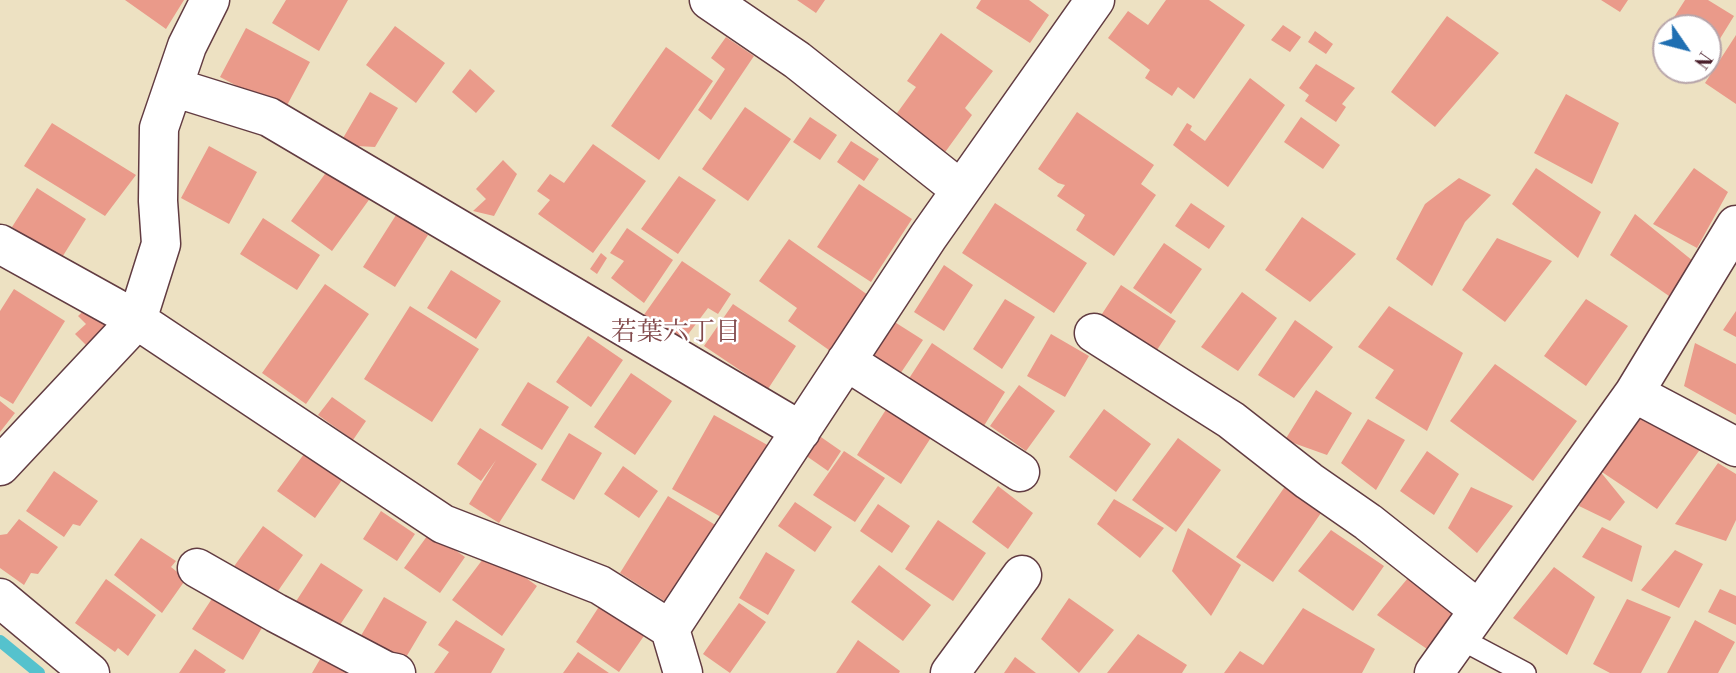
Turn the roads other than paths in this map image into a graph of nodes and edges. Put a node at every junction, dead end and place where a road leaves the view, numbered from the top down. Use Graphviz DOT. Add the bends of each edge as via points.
graph roads {
  1 [pos="210,0"];
  2 [pos="709,0"];
  3 [pos="1095,0"];
  4 [pos="173,87"];
  5 [pos="961,190"];
  6 [pos="1736,225"];
  7 [pos="0,244"];
  8 [pos="137,320"];
  9 [pos="1094,333"];
  10 [pos="846,361"];
  11 [pos="1634,393"];
  12 [pos="801,431"];
  13 [pos="1736,447"];
  14 [pos="0,466"];
  15 [pos="1020,472"];
  16 [pos="197,568"];
  17 [pos="1022,575"];
  18 [pos="0,598"];
  19 [pos="1469,624"];
  20 [pos="670,629"];
  21 [pos="90,673"];
  22 [pos="396,673"];
  23 [pos="683,673"];
  24 [pos="950,673"];
  25 [pos="1434,673"];
  26 [pos="1525,673"];
  1 -- 4 [label="street"];
  2 -- 5 [label="street" via="797,60"];
  3 -- 5 [label="street"];
  4 -- 8 [label="street" via="159,128 161,244"];
  4 -- 12 [label="street" via="269,117"];
  5 -- 10 [label="street"];
  6 -- 11 [label="street"];
  7 -- 8 [label="street"];
  8 -- 14 [label="street"];
  8 -- 20 [label="street" via="443,524 600,584"];
  9 -- 19 [label="street" via="1231,420 1368,522"];
  10 -- 12 [label="street"];
  10 -- 15 [label="street"];
  11 -- 13 [label="street"];
  11 -- 19 [label="street"];
  12 -- 20 [label="street"];
  16 -- 22 [label="street"];
  17 -- 24 [label="street"];
  18 -- 21 [label="street"];
  19 -- 25 [label="street"];
  19 -- 26 [label="lane"];
  20 -- 23 [label="street"];
}
